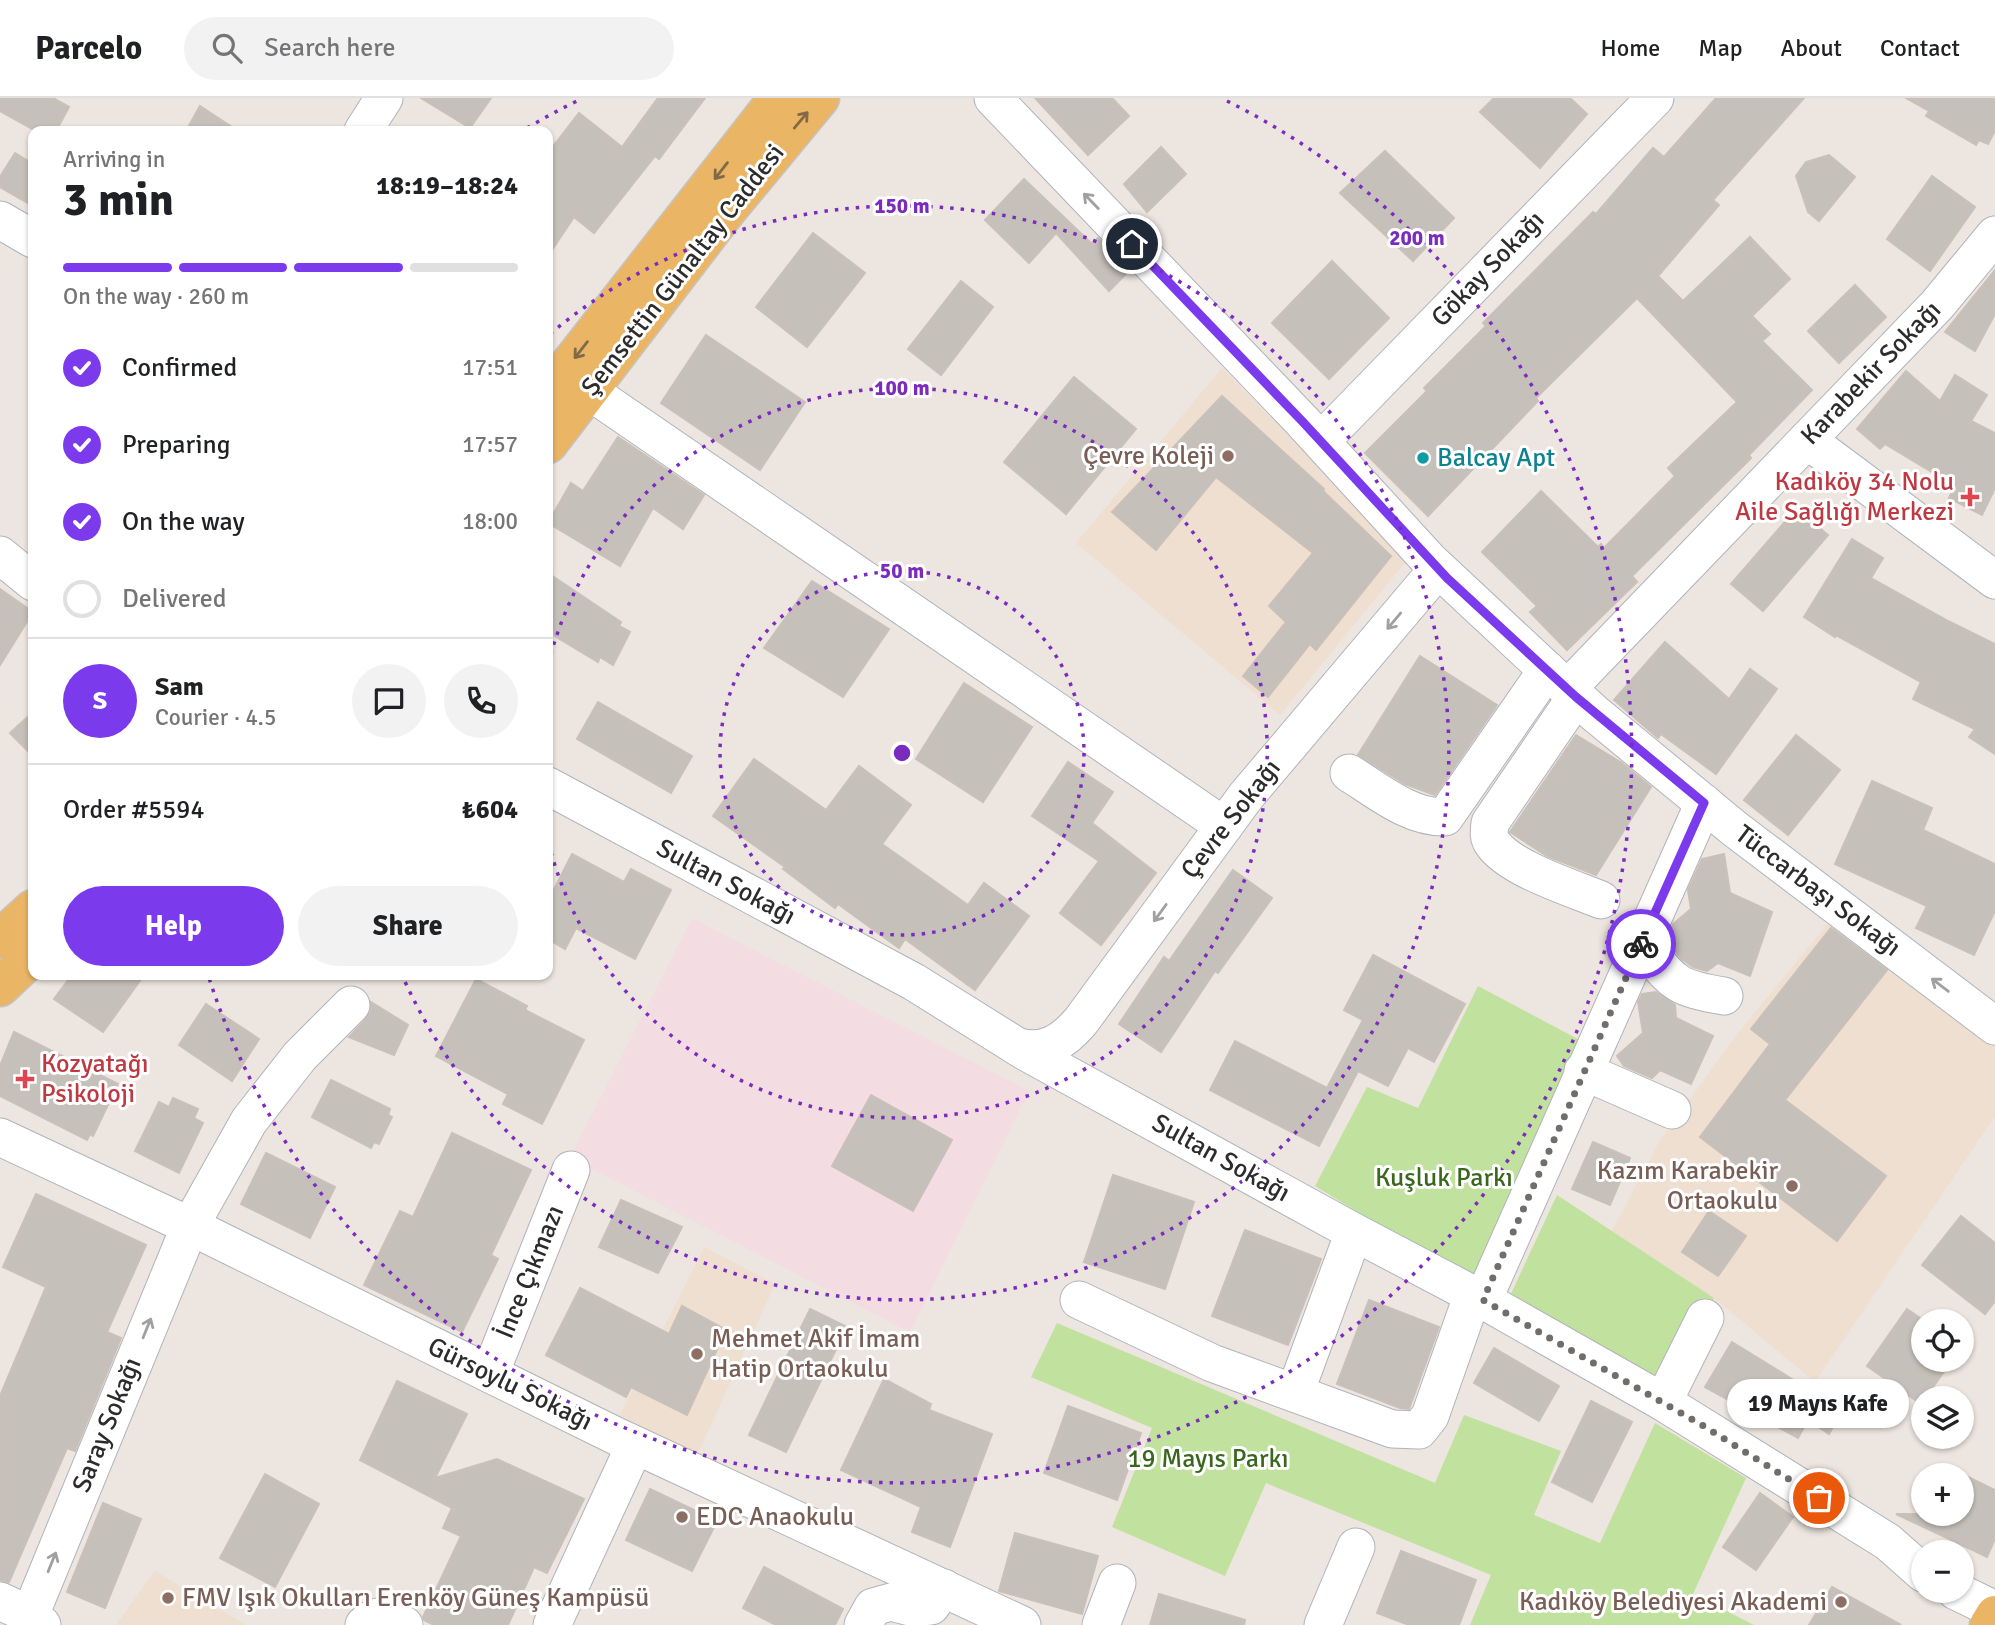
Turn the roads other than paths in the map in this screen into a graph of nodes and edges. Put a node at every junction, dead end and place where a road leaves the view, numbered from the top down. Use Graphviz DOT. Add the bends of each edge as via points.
graph roads {
  1 [pos="384,98"];
  2 [pos="778,98"];
  3 [pos="820,98"];
  4 [pos="993,98"];
  5 [pos="1655,98"];
  6 [pos="366,126"];
  7 [pos="0,220"];
  8 [pos="1995,235"];
  9 [pos="28,236"];
  10 [pos="560,384"];
  11 [pos="553,419"];
  12 [pos="1807,440"];
  13 [pos="1321,441"];
  14 [pos="0,555"];
  15 [pos="1438,569"];
  16 [pos="28,578"];
  17 [pos="1995,580"];
  18 [pos="1563,685"];
  19 [pos="1349,773"];
  20 [pos="553,789"];
  21 [pos="1704,803"];
  22 [pos="1224,826"];
  23 [pos="1601,900"];
  24 [pos="28,914"];
  25 [pos="0,939"];
  26 [pos="1641,943"];
  27 [pos="28,961"];
  28 [pos="0,987"];
  29 [pos="1724,996"];
  30 [pos="351,1005"];
  31 [pos="1081,1021"];
  32 [pos="1995,1026"];
  33 [pos="1018,1047"];
  34 [pos="1583,1071"];
  35 [pos="1083,1082"];
  36 [pos="1671,1110"];
  37 [pos="0,1137"];
  38 [pos="571,1170"];
  39 [pos="190,1226"];
  40 [pos="1354,1232"];
  41 [pos="1478,1297"];
  42 [pos="1079,1300"];
  43 [pos="1705,1318"];
  44 [pos="490,1374"];
  45 [pos="1295,1393"];
  46 [pos="1663,1402"];
  47 [pos="635,1445"];
  48 [pos="1888,1542"];
  49 [pos="1356,1547"];
  50 [pos="1911,1548"];
  51 [pos="1911,1562"];
  52 [pos="1974,1577"];
  53 [pos="1117,1583"];
  54 [pos="1995,1587"];
  55 [pos="944,1588"];
  56 [pos="1974,1601"];
  57 [pos="1995,1613"];
  58 [pos="25,1617"];
  59 [pos="364,1625"];
  60 [pos="404,1625"];
  61 [pos="552,1625"];
  62 [pos="863,1625"];
  63 [pos="1022,1625"];
  64 [pos="1101,1625"];
  65 [pos="1323,1625"];
  66 [pos="1989,1625"];
  1 -- 6 [label="street"];
  2 -- 10 [label="main road, Şemsettin Günaltay Caddesi, one-way"];
  10 -- 3 [label="main road, Şemsettin Günaltay Caddesi, one-way" via="724,214"];
  13 -- 4 [label="street, Tüccarbaşı Sokağı, one-way"];
  5 -- 13 [label="street, Gökay Sokağı"];
  7 -- 9 [label="street"];
  8 -- 12 [label="street, Karabekir Sokağı" via="1946,295"];
  10 -- 11 [label="main road, Şemsettin Günaltay Caddesi"];
  10 -- 22 [label="street"];
  12 -- 17 [label="street"];
  12 -- 18 [label="street, Karabekir Sokağı"];
  13 -- 15 [label="street, Tüccarbaşı Sokağı"];
  14 -- 16 [label="street"];
  15 -- 18 [label="street, Tüccarbaşı Sokağı"];
  15 -- 22 [label="street, Çevre Sokağı, one-way"];
  18 -- 19 [label="street" via="1445,817 1413,812"];
  18 -- 21 [label="street, Tüccarbaşı Sokağı"];
  18 -- 23 [label="street" via="1490,823 1489,836 1513,862"];
  20 -- 33 [label="street, Sultan Sokağı" via="922,987"];
  21 -- 26 [label="street"];
  32 -- 21 [label="street, Tüccarbaşı Sokağı, one-way"];
  22 -- 31 [label="street, Çevre Sokağı, one-way"];
  24 -- 25 [label="main road"];
  26 -- 29 [label="street" via="1674,982"];
  26 -- 34 [label="street"];
  27 -- 28 [label="main road"];
  30 -- 39 [label="street, Saray Sokağı" via="300,1056 249,1121"];
  31 -- 33 [label="street, Çevre Sokağı" via="1047,1048"];
  31 -- 35 [label="street" via="1072,1051 1075,1070"];
  33 -- 35 [label="street, Sultan Sokağı"];
  34 -- 36 [label="street"];
  34 -- 41 [label="street"];
  35 -- 40 [label="street, Sultan Sokağı"];
  37 -- 39 [label="street, Gürsoylu Sokağı"];
  38 -- 44 [label="street, İnce Çıkmazı"];
  39 -- 44 [label="street, Gürsoylu Sokağı"];
  58 -- 39 [label="street, Saray Sokağı, one-way"];
  40 -- 41 [label="street, Sultan Sokağı"];
  40 -- 45 [label="street"];
  41 -- 45 [label="street" via="1430,1416 1419,1430 1392,1429"];
  41 -- 46 [label="street, Sultan Sokağı"];
  42 -- 45 [label="street" via="1212,1363"];
  43 -- 46 [label="street"];
  44 -- 47 [label="street, Gürsoylu Sokağı"];
  46 -- 48 [label="street, Sultan Sokağı"];
  47 -- 55 [label="street, Gürsoylu Sokağı"];
  47 -- 61 [label="street"];
  48 -- 50 [label="street, Sultan Sokağı"];
  48 -- 51 [label="street, Sultan Sokağı"];
  49 -- 65 [label="street"];
  52 -- 54 [label="street"];
  53 -- 64 [label="street"];
  55 -- 62 [label="street" via="931,1606 914,1608 891,1602 873,1607"];
  55 -- 63 [label="street, Gürsoylu Sokağı"];
  56 -- 57 [label="street"];
  57 -- 66 [label="main road"];
  59 -- 60 [label="street" via="384,1616"];
}
